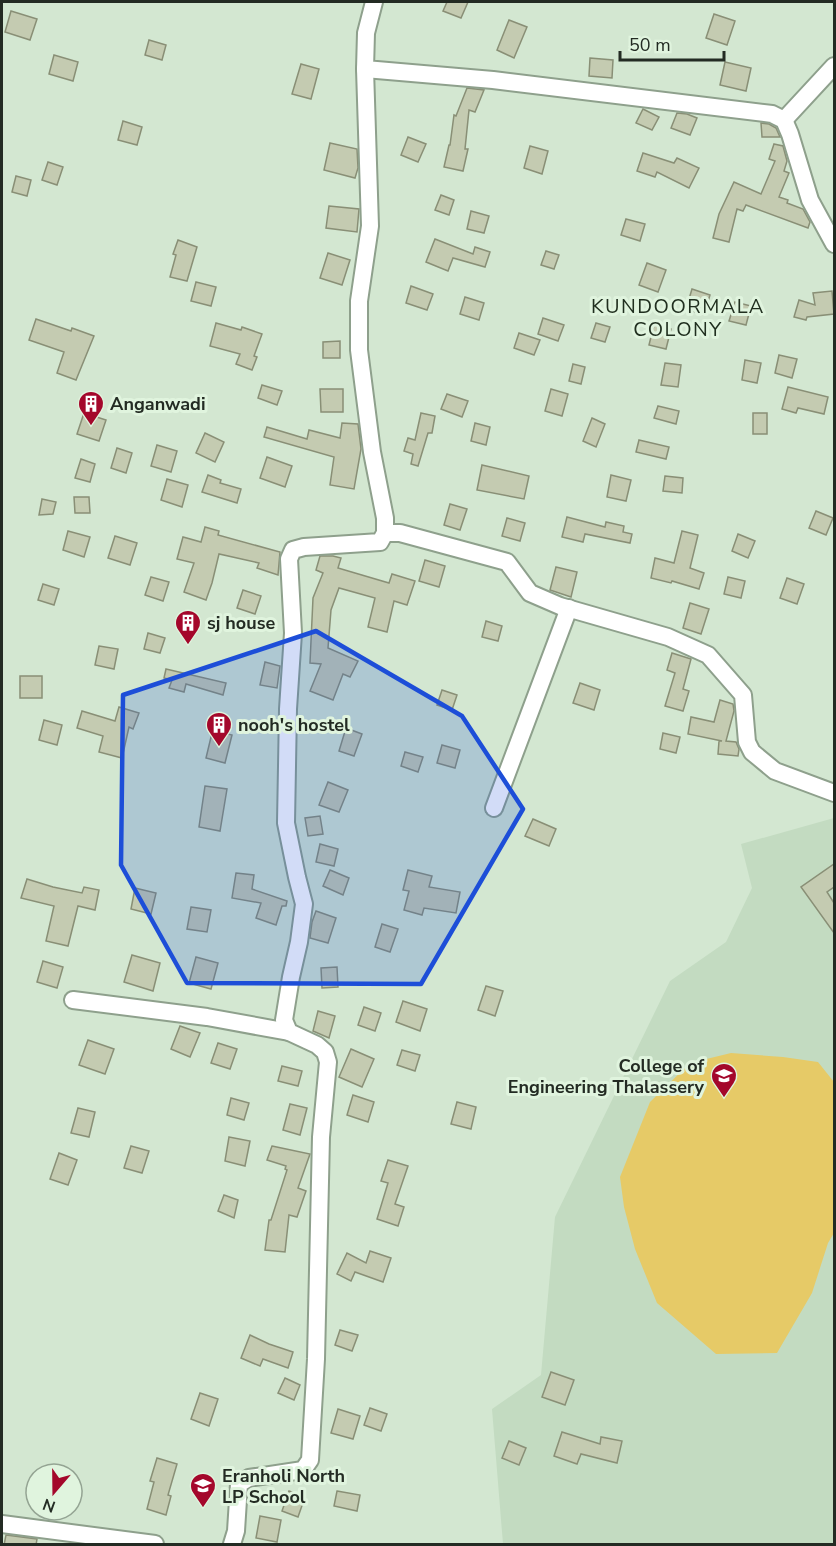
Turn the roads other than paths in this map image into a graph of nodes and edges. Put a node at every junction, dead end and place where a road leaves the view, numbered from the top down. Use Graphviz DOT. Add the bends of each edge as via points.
graph roads {
  1 [pos="374,2"];
  2 [pos="834,66"];
  3 [pos="365,69"];
  4 [pos="784,120"];
  5 [pos="834,244"];
  6 [pos="386,533"];
  7 [pos="569,608"];
  8 [pos="834,793"];
  9 [pos="494,808"];
  10 [pos="73,1000"];
  11 [pos="289,1032"];
  12 [pos="2,1524"];
  13 [pos="155,1545"];
  14 [pos="232,1545"];
  1 -- 3 [label="street" via="366,33"];
  2 -- 4 [label="street"];
  3 -- 4 [label="street" via="493,80 772,114"];
  3 -- 6 [label="street" via="370,226 359,301 359,350"];
  4 -- 5 [label="street" via="810,200"];
  6 -- 7 [label="street" via="400,533 507,562 530,593"];
  6 -- 11 [label="street" via="380,542 304,547 293,550 289,559 293,633 286,824 304,904 284,1020"];
  7 -- 8 [label="street" via="668,637 708,655 743,695 747,742 752,752 775,771"];
  7 -- 9 [label="street"];
  10 -- 11 [label="street"];
  11 -- 14 [label="street" via="318,1045 328,1062 321,1137 310,1460 303,1470 249,1478 239,1484"];
  12 -- 13 [label="street"];
}
